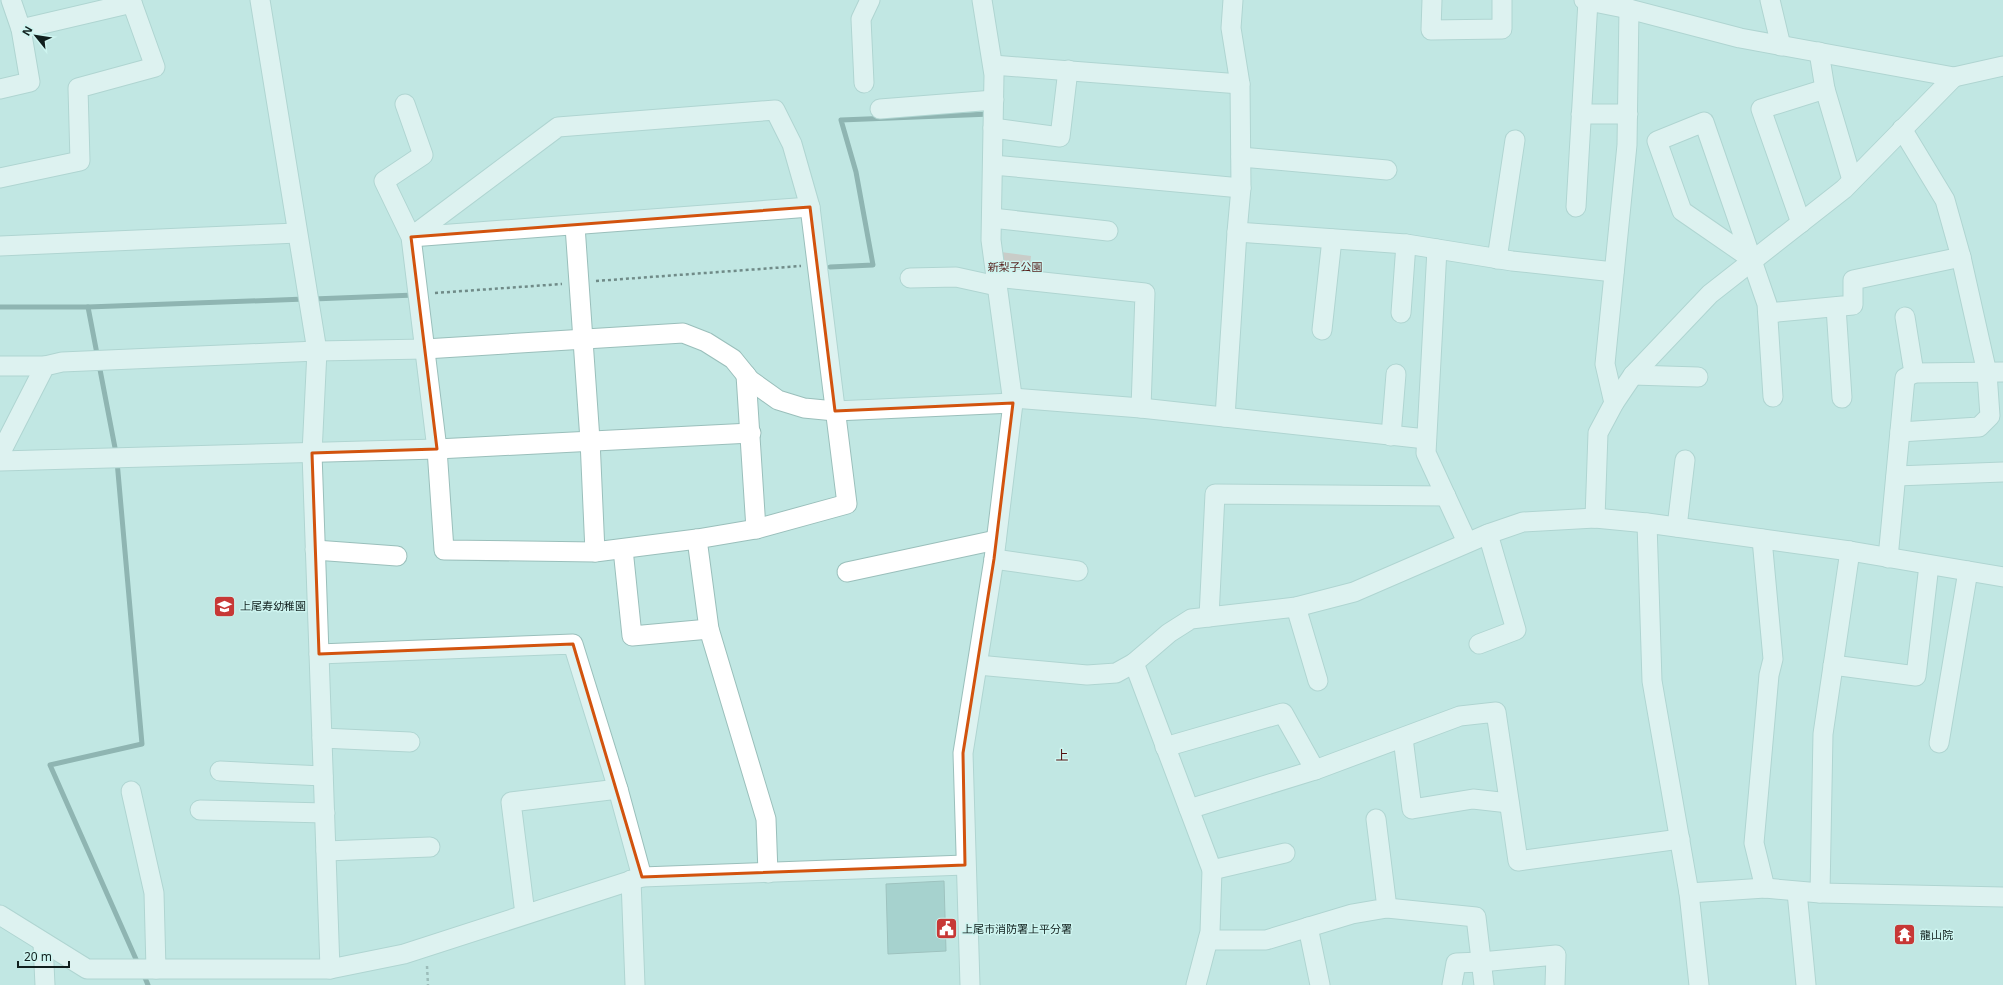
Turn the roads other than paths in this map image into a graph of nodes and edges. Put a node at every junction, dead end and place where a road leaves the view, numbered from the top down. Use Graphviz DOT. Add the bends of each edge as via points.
graph roads {
  1 [pos="11,0"];
  2 [pos="260,0"];
  3 [pos="870,0"];
  4 [pos="982,0"];
  5 [pos="1233,0"];
  6 [pos="1432,0"];
  7 [pos="1502,0"];
  8 [pos="1770,0"];
  9 [pos="1586,1"];
  10 [pos="132,2"];
  11 [pos="1629,9"];
  12 [pos="21,29"];
  13 [pos="1781,46"];
  14 [pos="1819,52"];
  15 [pos="993,65"];
  16 [pos="2003,66"];
  17 [pos="1068,70"];
  18 [pos="1954,77"];
  19 [pos="864,83"];
  20 [pos="1240,84"];
  21 [pos="0,89"];
  22 [pos="1825,89"];
  23 [pos="994,100"];
  24 [pos="405,104"];
  25 [pos="880,109"];
  26 [pos="1581,114"];
  27 [pos="1628,114"];
  28 [pos="993,128"];
  29 [pos="1902,129"];
  30 [pos="1515,140"];
  31 [pos="1241,158"];
  32 [pos="993,165"];
  33 [pos="1387,170"];
  34 [pos="0,178"];
  35 [pos="1852,180"];
  36 [pos="1241,188"];
  37 [pos="810,207"];
  38 [pos="1576,207"];
  39 [pos="992,218"];
  40 [pos="1801,223"];
  41 [pos="575,226"];
  42 [pos="1108,231"];
  43 [pos="1237,232"];
  44 [pos="297,233"];
  45 [pos="410,237"];
  46 [pos="1332,239"];
  47 [pos="1406,244"];
  48 [pos="0,246"];
  49 [pos="1437,249"];
  50 [pos="1960,257"];
  51 [pos="1497,259"];
  52 [pos="1753,260"];
  53 [pos="1614,272"];
  54 [pos="910,278"];
  55 [pos="997,282"];
  56 [pos="1836,307"];
  57 [pos="1401,313"];
  58 [pos="1768,313"];
  59 [pos="1905,317"];
  60 [pos="1322,330"];
  61 [pos="584,341"];
  62 [pos="425,349"];
  63 [pos="317,351"];
  64 [pos="0,366"];
  65 [pos="45,366"];
  66 [pos="1995,372"];
  67 [pos="1914,373"];
  68 [pos="1396,374"];
  69 [pos="746,375"];
  70 [pos="1633,375"];
  71 [pos="1698,377"];
  72 [pos="1773,397"];
  73 [pos="1842,398"];
  74 [pos="1012,400"];
  75 [pos="1614,403"];
  76 [pos="1141,408"];
  77 [pos="835,411"];
  78 [pos="1225,417"];
  79 [pos="751,432"];
  80 [pos="1900,432"];
  81 [pos="1391,436"];
  82 [pos="590,440"];
  83 [pos="1426,440"];
  84 [pos="437,449"];
  85 [pos="312,453"];
  86 [pos="0,454"];
  87 [pos="1684,460"];
  88 [pos="0,461"];
  89 [pos="2003,472"];
  90 [pos="1896,476"];
  91 [pos="1446,496"];
  92 [pos="1595,518"];
  93 [pos="1647,523"];
  94 [pos="1677,527"];
  95 [pos="756,528"];
  96 [pos="1488,534"];
  97 [pos="697,539"];
  98 [pos="1762,539"];
  99 [pos="996,540"];
  100 [pos="1467,542"];
  101 [pos="623,549"];
  102 [pos="316,550"];
  103 [pos="1850,551"];
  104 [pos="595,552"];
  105 [pos="397,556"];
  106 [pos="1888,558"];
  107 [pos="994,559"];
  108 [pos="1929,565"];
  109 [pos="1078,571"];
  110 [pos="1968,571"];
  111 [pos="847,572"];
  112 [pos="2003,577"];
  113 [pos="1296,607"];
  114 [pos="1209,617"];
  115 [pos="709,629"];
  116 [pos="1479,644"];
  117 [pos="319,654"];
  118 [pos="1134,663"];
  119 [pos="978,665"];
  120 [pos="1833,665"];
  121 [pos="1318,681"];
  122 [pos="322,738"];
  123 [pos="1403,738"];
  124 [pos="410,742"];
  125 [pos="1939,743"];
  126 [pos="1165,747"];
  127 [pos="220,770"];
  128 [pos="1315,770"];
  129 [pos="324,776"];
  130 [pos="618,790"];
  131 [pos="131,791"];
  132 [pos="1509,803"];
  133 [pos="1189,809"];
  134 [pos="200,810"];
  135 [pos="325,813"];
  136 [pos="1376,819"];
  137 [pos="1680,839"];
  138 [pos="430,847"];
  139 [pos="326,851"];
  140 [pos="1286,853"];
  141 [pos="965,865"];
  142 [pos="1212,870"];
  143 [pos="768,873"];
  144 [pos="637,879"];
  145 [pos="1765,888"];
  146 [pos="1797,892"];
  147 [pos="1689,893"];
  148 [pos="1820,893"];
  149 [pos="2003,897"];
  150 [pos="1387,908"];
  151 [pos="525,914"];
  152 [pos="0,915"];
  153 [pos="1308,927"];
  154 [pos="1208,940"];
  155 [pos="43,944"];
  156 [pos="1481,962"];
  157 [pos="156,969"];
  158 [pos="330,969"];
  159 [pos="45,985"];
  160 [pos="635,985"];
  161 [pos="970,985"];
  162 [pos="1196,985"];
  163 [pos="1320,985"];
  164 [pos="1452,985"];
  165 [pos="1484,985"];
  166 [pos="1555,985"];
  167 [pos="1699,985"];
  168 [pos="1806,985"];
  1 -- 12 [label="street"];
  2 -- 44 [label="street"];
  3 -- 19 [label="street" via="861,19"];
  4 -- 15 [label="street"];
  5 -- 20 [label="street" via="1230,28"];
  6 -- 7 [label="street" via="1431,30 1502,29"];
  8 -- 13 [label="street"];
  9 -- 11 [label="street"];
  9 -- 26 [label="street"];
  10 -- 12 [label="street"];
  10 -- 34 [label="street" via="155,67 78,88 80,161"];
  11 -- 13 [label="street"];
  11 -- 27 [label="street"];
  12 -- 21 [label="street" via="30,82"];
  13 -- 14 [label="street"];
  14 -- 18 [label="street"];
  14 -- 22 [label="street"];
  15 -- 17 [label="street"];
  15 -- 23 [label="street"];
  16 -- 18 [label="street"];
  17 -- 20 [label="street"];
  17 -- 28 [label="street" via="1060,137"];
  18 -- 29 [label="street"];
  20 -- 31 [label="street"];
  22 -- 35 [label="street"];
  22 -- 40 [label="street" via="1761,109"];
  23 -- 25 [label="street"];
  23 -- 28 [label="street"];
  24 -- 45 [label="street" via="423,155 384,181"];
  26 -- 27 [label="street"];
  26 -- 38 [label="street"];
  27 -- 53 [label="street" via="1628,145"];
  28 -- 32 [label="street"];
  29 -- 35 [label="street"];
  29 -- 50 [label="street" via="1945,200"];
  30 -- 51 [label="street"];
  31 -- 33 [label="street"];
  31 -- 36 [label="street"];
  32 -- 36 [label="street"];
  32 -- 39 [label="street"];
  35 -- 40 [label="street"];
  36 -- 43 [label="street"];
  37 -- 41 [label="street"];
  37 -- 45 [label="street" via="792,144 775,110 558,127"];
  37 -- 77 [label="street"];
  39 -- 42 [label="street"];
  39 -- 55 [label="street" via="991,240"];
  40 -- 52 [label="street"];
  41 -- 45 [label="street"];
  41 -- 61 [label="street"];
  43 -- 46 [label="street"];
  43 -- 78 [label="street"];
  44 -- 48 [label="street"];
  44 -- 63 [label="street"];
  45 -- 62 [label="street"];
  46 -- 47 [label="street"];
  46 -- 60 [label="street"];
  47 -- 49 [label="street"];
  47 -- 57 [label="street"];
  49 -- 51 [label="street"];
  49 -- 83 [label="street"];
  50 -- 56 [label="street" via="1853,280 1853,305"];
  50 -- 66 [label="street"];
  51 -- 53 [label="street"];
  52 -- 52 [label="street" via="1682,211 1657,141 1704,122"];
  52 -- 58 [label="street"];
  52 -- 70 [label="street" via="1710,294"];
  53 -- 75 [label="street" via="1605,364"];
  54 -- 55 [label="street" via="956,277"];
  55 -- 74 [label="street"];
  55 -- 76 [label="street" via="1145,293"];
  56 -- 58 [label="street"];
  56 -- 73 [label="street"];
  58 -- 72 [label="street"];
  59 -- 67 [label="street"];
  61 -- 62 [label="street"];
  61 -- 69 [label="street" via="683,333 706,342 734,359"];
  61 -- 82 [label="street"];
  62 -- 63 [label="street"];
  62 -- 84 [label="street"];
  63 -- 65 [label="street" via="62,362"];
  63 -- 85 [label="street"];
  64 -- 65 [label="street"];
  65 -- 86 [label="street"];
  66 -- 67 [label="street"];
  66 -- 80 [label="street" via="1990,416 1979,427"];
  67 -- 80 [label="street" via="1905,378"];
  68 -- 81 [label="street"];
  69 -- 77 [label="street" via="778,400 804,408"];
  69 -- 79 [label="street"];
  70 -- 71 [label="street"];
  70 -- 75 [label="street"];
  74 -- 76 [label="street"];
  74 -- 77 [label="street"];
  74 -- 99 [label="street"];
  75 -- 92 [label="street" via="1598,433"];
  76 -- 78 [label="street"];
  77 -- 95 [label="street" via="847,504"];
  78 -- 81 [label="street"];
  79 -- 82 [label="street"];
  79 -- 95 [label="street"];
  80 -- 90 [label="street"];
  81 -- 83 [label="street"];
  82 -- 84 [label="street"];
  82 -- 104 [label="street"];
  83 -- 91 [label="street" via="1426,453"];
  84 -- 85 [label="street"];
  84 -- 104 [label="street" via="444,550"];
  85 -- 88 [label="street"];
  85 -- 102 [label="street"];
  87 -- 94 [label="street"];
  89 -- 90 [label="street"];
  90 -- 106 [label="street"];
  91 -- 100 [label="street"];
  91 -- 114 [label="street" via="1216,494"];
  92 -- 93 [label="street"];
  92 -- 96 [label="street" via="1523,522"];
  93 -- 94 [label="street"];
  93 -- 137 [label="street" via="1652,681"];
  94 -- 98 [label="street"];
  95 -- 97 [label="street"];
  96 -- 100 [label="street"];
  96 -- 116 [label="street" via="1516,630"];
  97 -- 101 [label="street"];
  97 -- 115 [label="street"];
  98 -- 103 [label="street"];
  98 -- 145 [label="street" via="1773,659 1769,675 1754,843"];
  99 -- 107 [label="street"];
  99 -- 111 [label="street"];
  100 -- 113 [label="street" via="1354,592"];
  101 -- 104 [label="street"];
  101 -- 115 [label="street" via="632,636"];
  102 -- 105 [label="street"];
  102 -- 117 [label="street"];
  103 -- 106 [label="street"];
  103 -- 120 [label="street"];
  106 -- 108 [label="street"];
  107 -- 109 [label="street"];
  107 -- 119 [label="street"];
  108 -- 110 [label="street"];
  108 -- 120 [label="street" via="1916,676"];
  110 -- 112 [label="street"];
  110 -- 125 [label="street"];
  113 -- 114 [label="street"];
  113 -- 121 [label="street"];
  114 -- 118 [label="street" via="1191,619 1169,633"];
  115 -- 143 [label="street" via="766,819"];
  117 -- 122 [label="street"];
  117 -- 130 [label="street" via="572,644"];
  118 -- 119 [label="street" via="1116,673 1087,675"];
  118 -- 126 [label="street"];
  119 -- 141 [label="street" via="963,753"];
  120 -- 148 [label="street" via="1823,734"];
  122 -- 124 [label="street"];
  122 -- 129 [label="street"];
  123 -- 128 [label="street"];
  123 -- 132 [label="street" via="1412,809 1473,799"];
  123 -- 132 [label="street" via="1460,716 1496,712"];
  126 -- 128 [label="street" via="1283,712"];
  126 -- 133 [label="street"];
  127 -- 129 [label="street"];
  128 -- 133 [label="street"];
  129 -- 135 [label="street"];
  130 -- 144 [label="street"];
  130 -- 151 [label="street" via="511,802"];
  131 -- 157 [label="street" via="154,893"];
  132 -- 137 [label="street" via="1518,861"];
  133 -- 142 [label="street"];
  134 -- 135 [label="street"];
  135 -- 139 [label="street"];
  136 -- 150 [label="street"];
  137 -- 147 [label="street"];
  138 -- 139 [label="street"];
  139 -- 158 [label="street"];
  140 -- 142 [label="street"];
  141 -- 143 [label="street"];
  141 -- 161 [label="street"];
  142 -- 154 [label="street"];
  143 -- 144 [label="street"];
  144 -- 151 [label="street"];
  144 -- 160 [label="street"];
  145 -- 146 [label="street"];
  145 -- 147 [label="street"];
  146 -- 148 [label="street"];
  146 -- 168 [label="street"];
  147 -- 167 [label="street"];
  148 -- 149 [label="street"];
  150 -- 153 [label="street" via="1352,914"];
  150 -- 156 [label="street" via="1476,917"];
  151 -- 158 [label="street" via="404,954"];
  152 -- 155 [label="street"];
  153 -- 154 [label="street" via="1266,940"];
  153 -- 163 [label="street"];
  154 -- 162 [label="street"];
  155 -- 157 [label="street" via="87,969"];
  155 -- 159 [label="street"];
  156 -- 164 [label="street" via="1456,963"];
  156 -- 165 [label="street"];
  156 -- 166 [label="street" via="1556,955"];
  157 -- 158 [label="street"];
}
